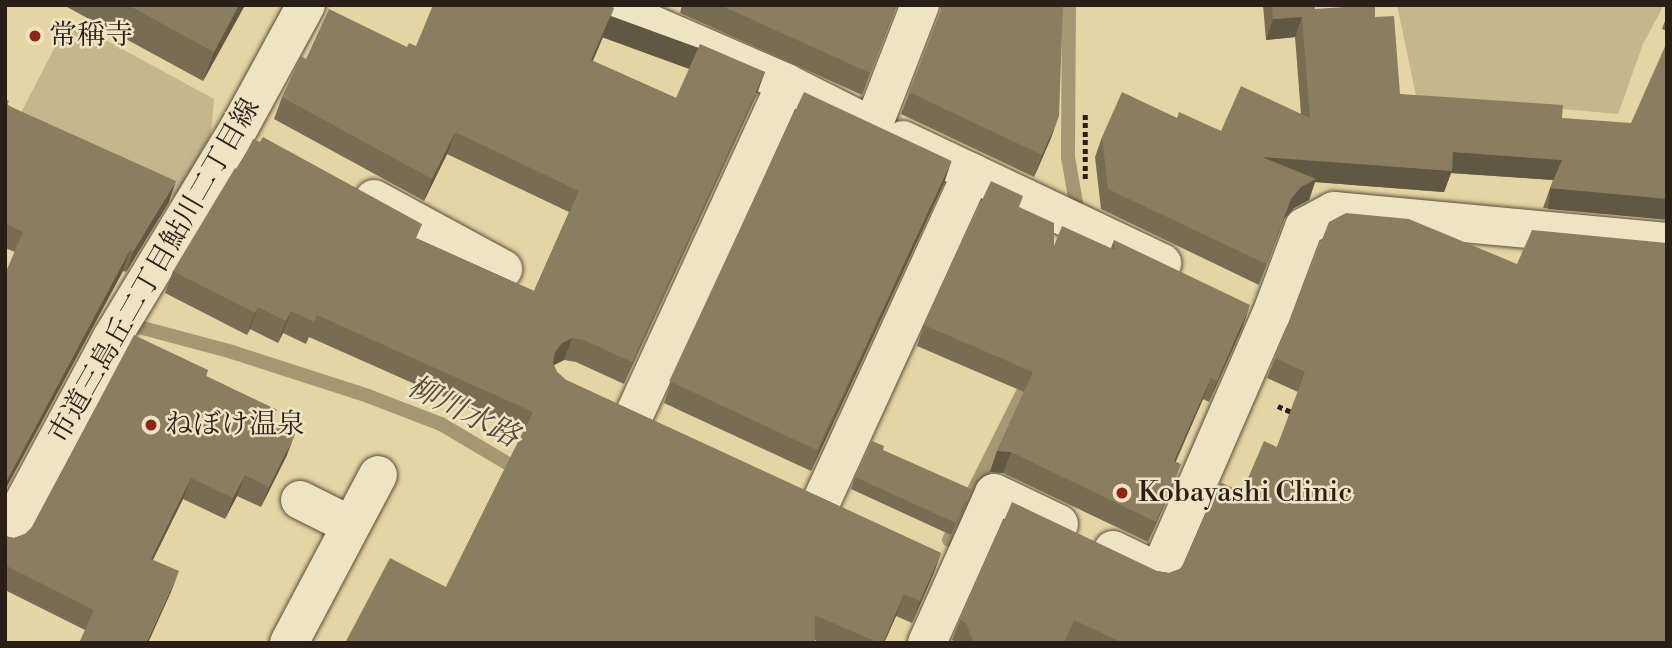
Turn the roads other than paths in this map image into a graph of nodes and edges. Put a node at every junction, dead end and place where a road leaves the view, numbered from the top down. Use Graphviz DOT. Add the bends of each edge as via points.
graph roads {
  1 [pos="306,5"];
  2 [pos="607,5"];
  3 [pos="920,5"];
  4 [pos="786,83"];
  5 [pos="240,126"];
  6 [pos="873,126"];
  7 [pos="276,145"];
  8 [pos="972,173"];
  9 [pos="348,184"];
  10 [pos="1667,242"];
  11 [pos="503,269"];
  12 [pos="1197,280"];
  13 [pos="1234,298"];
  14 [pos="1271,315"];
  15 [pos="672,430"];
  16 [pos="378,475"];
  17 [pos="784,482"];
  18 [pos="300,500"];
  19 [pos="822,500"];
  20 [pos="857,516"];
  21 [pos="350,525"];
  22 [pos="5,537"];
  23 [pos="927,548"];
  24 [pos="962,564"];
  25 [pos="289,643"];
  26 [pos="927,643"];
  1 -- 5 [label="street, 市道三島丘二丁目鮎川二丁目線"];
  2 -- 4 [label="street"];
  3 -- 6 [label="street"];
  4 -- 6 [label="street"];
  4 -- 15 [label="street" via="618,405"];
  5 -- 7 [label="street"];
  5 -- 22 [label="street, 市道三島丘二丁目鮎川二丁目線" via="111,339"];
  6 -- 8 [label="street"];
  8 -- 12 [label="street"];
  8 -- 19 [label="street"];
  9 -- 11 [label="street"];
  10 -- 14 [label="street" via="1334,211 1304,227"];
  13 -- 14 [label="street"];
  14 -- 24 [label="street" via="1159,572 993,493"];
  16 -- 21 [label="street"];
  17 -- 19 [label="street"];
  18 -- 21 [label="street"];
  19 -- 20 [label="street"];
  21 -- 25 [label="street"];
  23 -- 24 [label="street"];
  24 -- 26 [label="street"];
}
